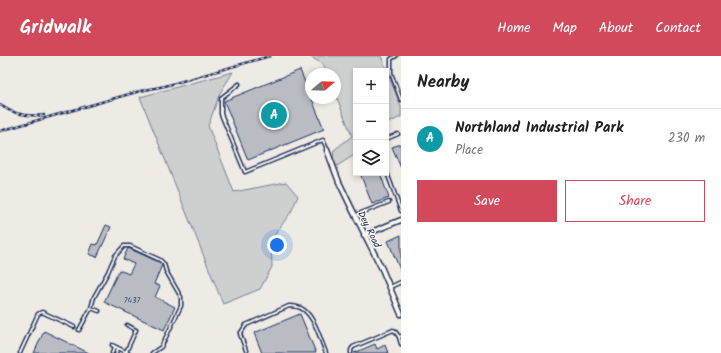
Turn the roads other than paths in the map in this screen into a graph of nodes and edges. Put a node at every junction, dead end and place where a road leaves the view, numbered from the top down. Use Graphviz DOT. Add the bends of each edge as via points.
graph roads {
  1 [pos="396,56"];
  2 [pos="239,84"];
  3 [pos="401,100"];
  4 [pos="398,134"];
  5 [pos="389,138"];
  6 [pos="327,150"];
  7 [pos="388,176"];
  8 [pos="389,202"];
  9 [pos="401,211"];
  10 [pos="355,216"];
  11 [pos="401,220"];
  12 [pos="364,235"];
  13 [pos="401,282"];
  14 [pos="390,287"];
  15 [pos="91,308"];
  16 [pos="98,312"];
  17 [pos="401,314"];
  18 [pos="127,325"];
  19 [pos="74,327"];
  20 [pos="79,330"];
  21 [pos="400,337"];
  22 [pos="401,344"];
  23 [pos="118,348"];
  24 [pos="20,353"];
  25 [pos="112,353"];
  26 [pos="116,353"];
  27 [pos="127,353"];
  28 [pos="152,353"];
  29 [pos="246,353"];
  30 [pos="326,353"];
  31 [pos="351,353"];
  1 -- 3 [label="lane" via="391,59 390,73"];
  2 -- 6 [label="lane" via="221,98 221,114 245,172 323,140"];
  4 -- 5 [label="lane"];
  6 -- 10 [label="street, Dey Road"];
  7 -- 9 [label="lane"];
  8 -- 10 [label="lane"];
  10 -- 12 [label="street, Dey Road"];
  11 -- 12 [label="street"];
  12 -- 14 [label="street, Dey Road"];
  13 -- 14 [label="lane"];
  14 -- 17 [label="street, Dey Road"];
  15 -- 16 [label="lane"];
  15 -- 20 [label="lane"];
  15 -- 28 [label="lane" via="115,256 124,246 130,246 160,260 180,297 181,306 161,346"];
  18 -- 27 [label="lane" via="136,330"];
  19 -- 24 [label="lane" via="42,312 38,314"];
  21 -- 22 [label="lane"];
  21 -- 31 [label="lane" via="394,330 354,347 350,350"];
  23 -- 25 [label="lane" via="113,346"];
  23 -- 26 [label="lane"];
  23 -- 27 [label="lane"];
  29 -- 30 [label="lane" via="240,334 246,325 288,306 296,306 311,317"];
}
